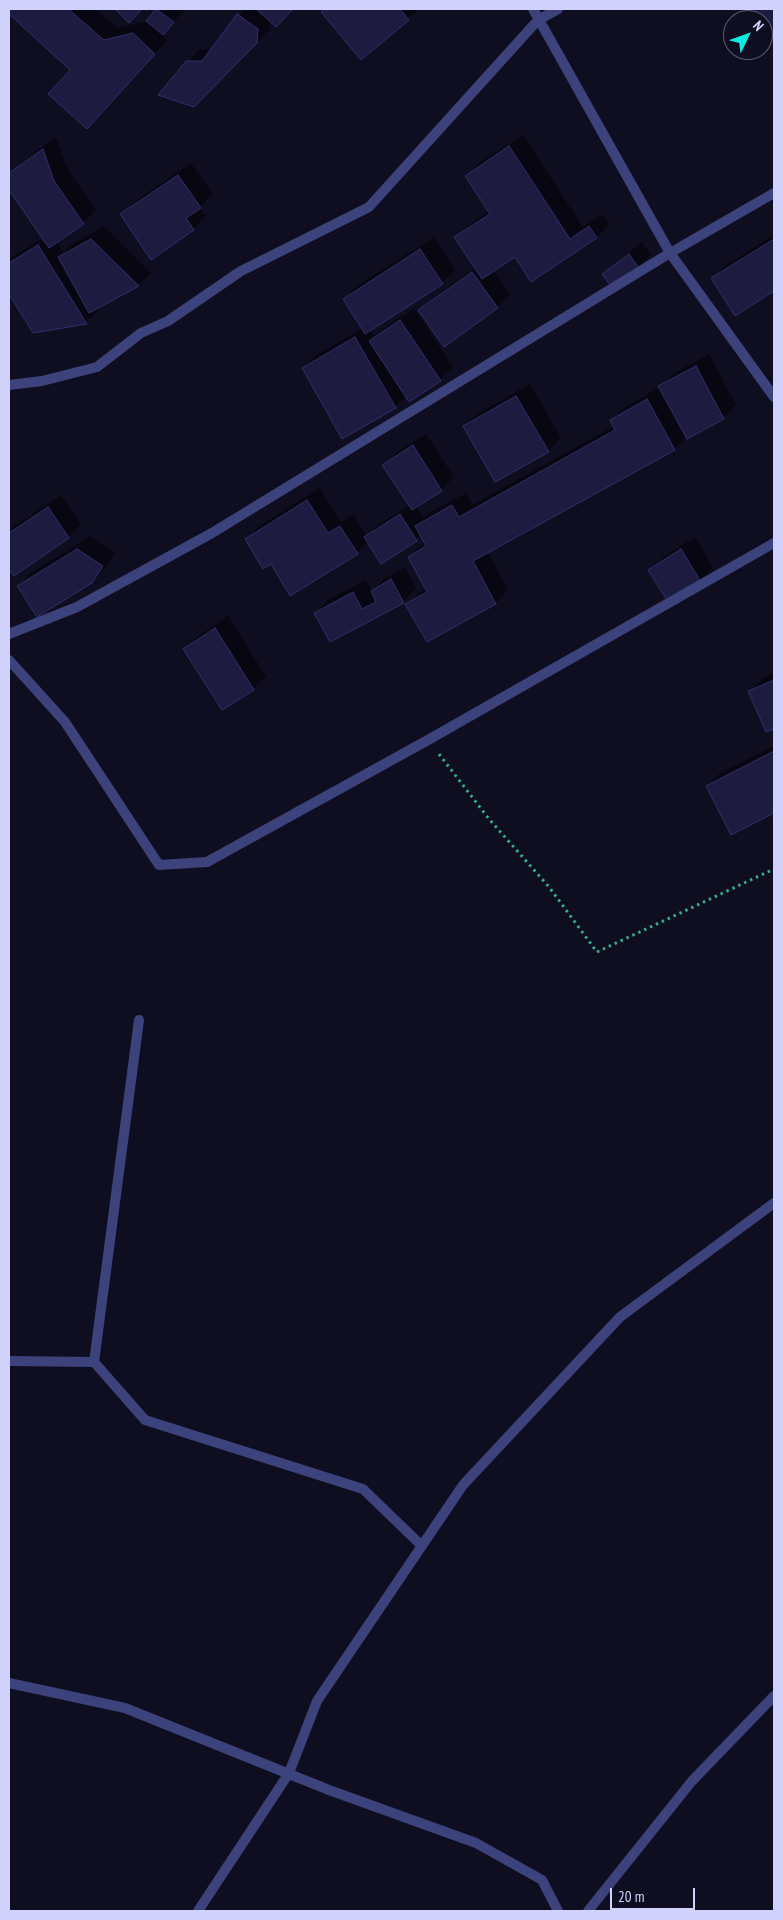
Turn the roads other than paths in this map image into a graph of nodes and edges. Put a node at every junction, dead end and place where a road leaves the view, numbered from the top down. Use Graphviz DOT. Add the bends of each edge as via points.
graph roads {
  1 [pos="533,9"];
  2 [pos="558,9"];
  3 [pos="538,20"];
  4 [pos="774,193"];
  5 [pos="670,253"];
  6 [pos="9,385"];
  7 [pos="774,397"];
  8 [pos="774,543"];
  9 [pos="9,634"];
  10 [pos="9,660"];
  11 [pos="139,1020"];
  12 [pos="774,1203"];
  13 [pos="9,1361"];
  14 [pos="94,1362"];
  15 [pos="422,1546"];
  16 [pos="9,1683"];
  17 [pos="774,1696"];
  18 [pos="289,1773"];
  19 [pos="198,1911"];
  20 [pos="558,1911"];
  21 [pos="588,1911"];
  1 -- 3 [label="street"];
  2 -- 3 [label="street"];
  3 -- 5 [label="street"];
  3 -- 6 [label="street" via="369,207 242,271 168,321 141,333 97,367"];
  4 -- 5 [label="street"];
  5 -- 7 [label="street"];
  5 -- 9 [label="street" via="212,533 77,607"];
  8 -- 10 [label="street" via="207,862 159,866 65,722"];
  11 -- 14 [label="street"];
  12 -- 15 [label="street" via="620,1317 463,1485"];
  13 -- 14 [label="street"];
  14 -- 15 [label="street" via="145,1420 363,1490"];
  15 -- 18 [label="street" via="317,1701"];
  16 -- 18 [label="street" via="125,1708"];
  17 -- 21 [label="street" via="692,1781"];
  18 -- 19 [label="street"];
  18 -- 20 [label="street" via="476,1843 542,1880"];
}
